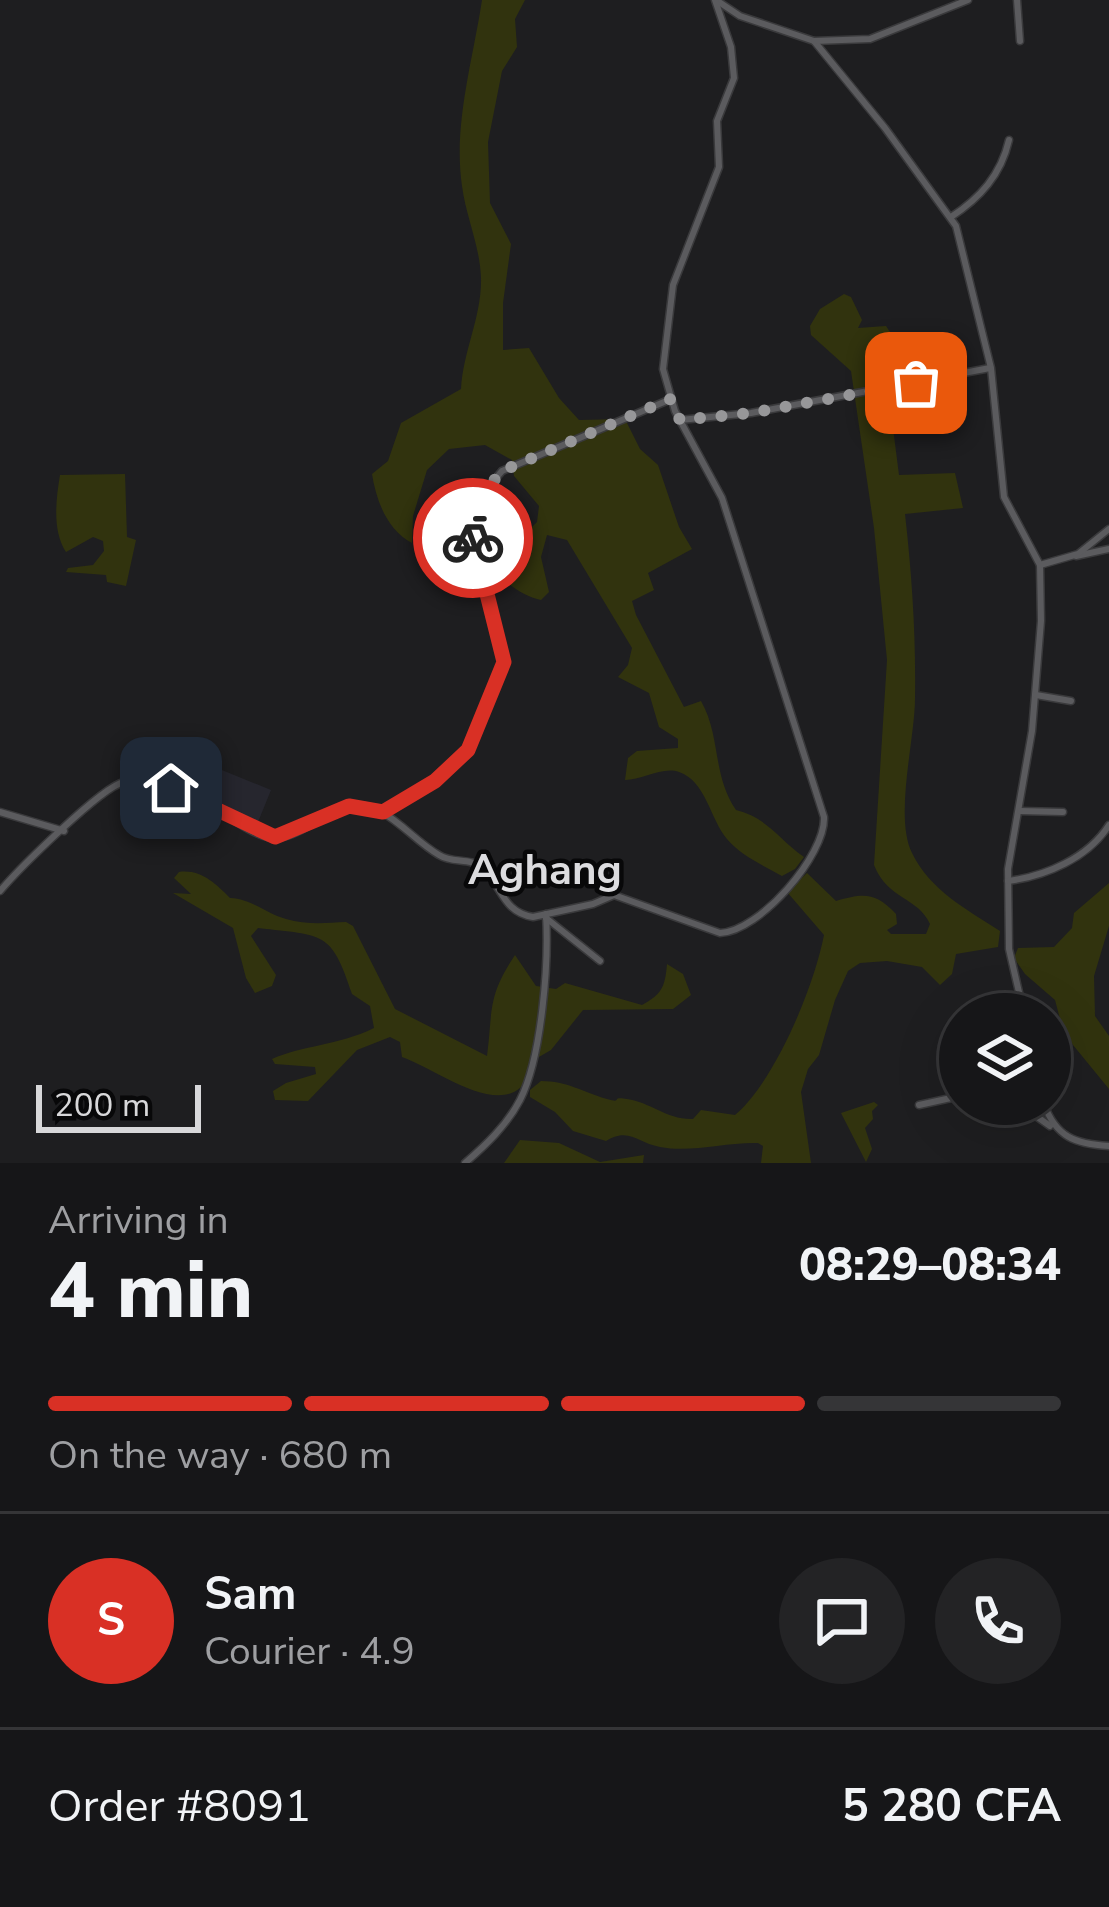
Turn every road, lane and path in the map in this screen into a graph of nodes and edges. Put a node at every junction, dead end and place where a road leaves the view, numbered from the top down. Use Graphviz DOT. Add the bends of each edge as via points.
graph roads {
  1 [pos="716,0"];
  2 [pos="968,0"];
  3 [pos="1017,0"];
  4 [pos="814,41"];
  5 [pos="1020,41"];
  6 [pos="1009,140"];
  7 [pos="951,217"];
  8 [pos="991,368"];
  9 [pos="670,399"];
  10 [pos="680,420"];
  11 [pos="1109,529"];
  12 [pos="1109,548"];
  13 [pos="1072,556"];
  14 [pos="1040,565"];
  15 [pos="1036,695"];
  16 [pos="1071,701"];
  17 [pos="1020,811"];
  18 [pos="0,812"];
  19 [pos="383,812"];
  20 [pos="1063,812"];
  21 [pos="1109,825"];
  22 [pos="64,831"];
  23 [pos="1008,881"];
  24 [pos="0,891"];
  25 [pos="546,916"];
  26 [pos="600,961"];
  27 [pos="1019,993"];
  28 [pos="939,1101"];
  29 [pos="919,1105"];
  30 [pos="1048,1125"];
  31 [pos="1053,1125"];
  32 [pos="1056,1131"];
  33 [pos="1109,1147"];
  34 [pos="465,1163"];
  1 -- 4 [label="street"];
  1 -- 9 [label="street" via="734,78 717,121 719,167 668,307 663,369"];
  2 -- 4 [label="street" via="873,39"];
  3 -- 5 [label="street"];
  4 -- 7 [label="street"];
  6 -- 7 [label="street" via="989,184"];
  7 -- 8 [label="street"];
  8 -- 10 [label="street"];
  8 -- 14 [label="street" via="1004,497"];
  9 -- 10 [label="street"];
  9 -- 19 [label="street" via="491,481 473,515 473,547 504,662 468,750"];
  10 -- 25 [label="street" via="733,529 824,835 768,909 733,932 614,895"];
  11 -- 13 [label="street"];
  12 -- 13 [label="street"];
  13 -- 14 [label="street"];
  14 -- 15 [label="street"];
  15 -- 16 [label="street"];
  15 -- 17 [label="street"];
  17 -- 20 [label="street"];
  17 -- 23 [label="street"];
  18 -- 22 [label="street"];
  19 -- 22 [label="street" via="349,806 268,837 171,788 125,782"];
  19 -- 25 [label="street" via="442,858 484,869 501,898 524,915"];
  21 -- 23 [label="street" via="1076,857"];
  22 -- 24 [label="street"];
  23 -- 27 [label="street"];
  25 -- 26 [label="street"];
  25 -- 34 [label="street" via="548,972 530,1074 506,1123"];
  28 -- 29 [label="street"];
  30 -- 32 [label="street"];
  31 -- 32 [label="street"];
  32 -- 33 [label="street"];
}
